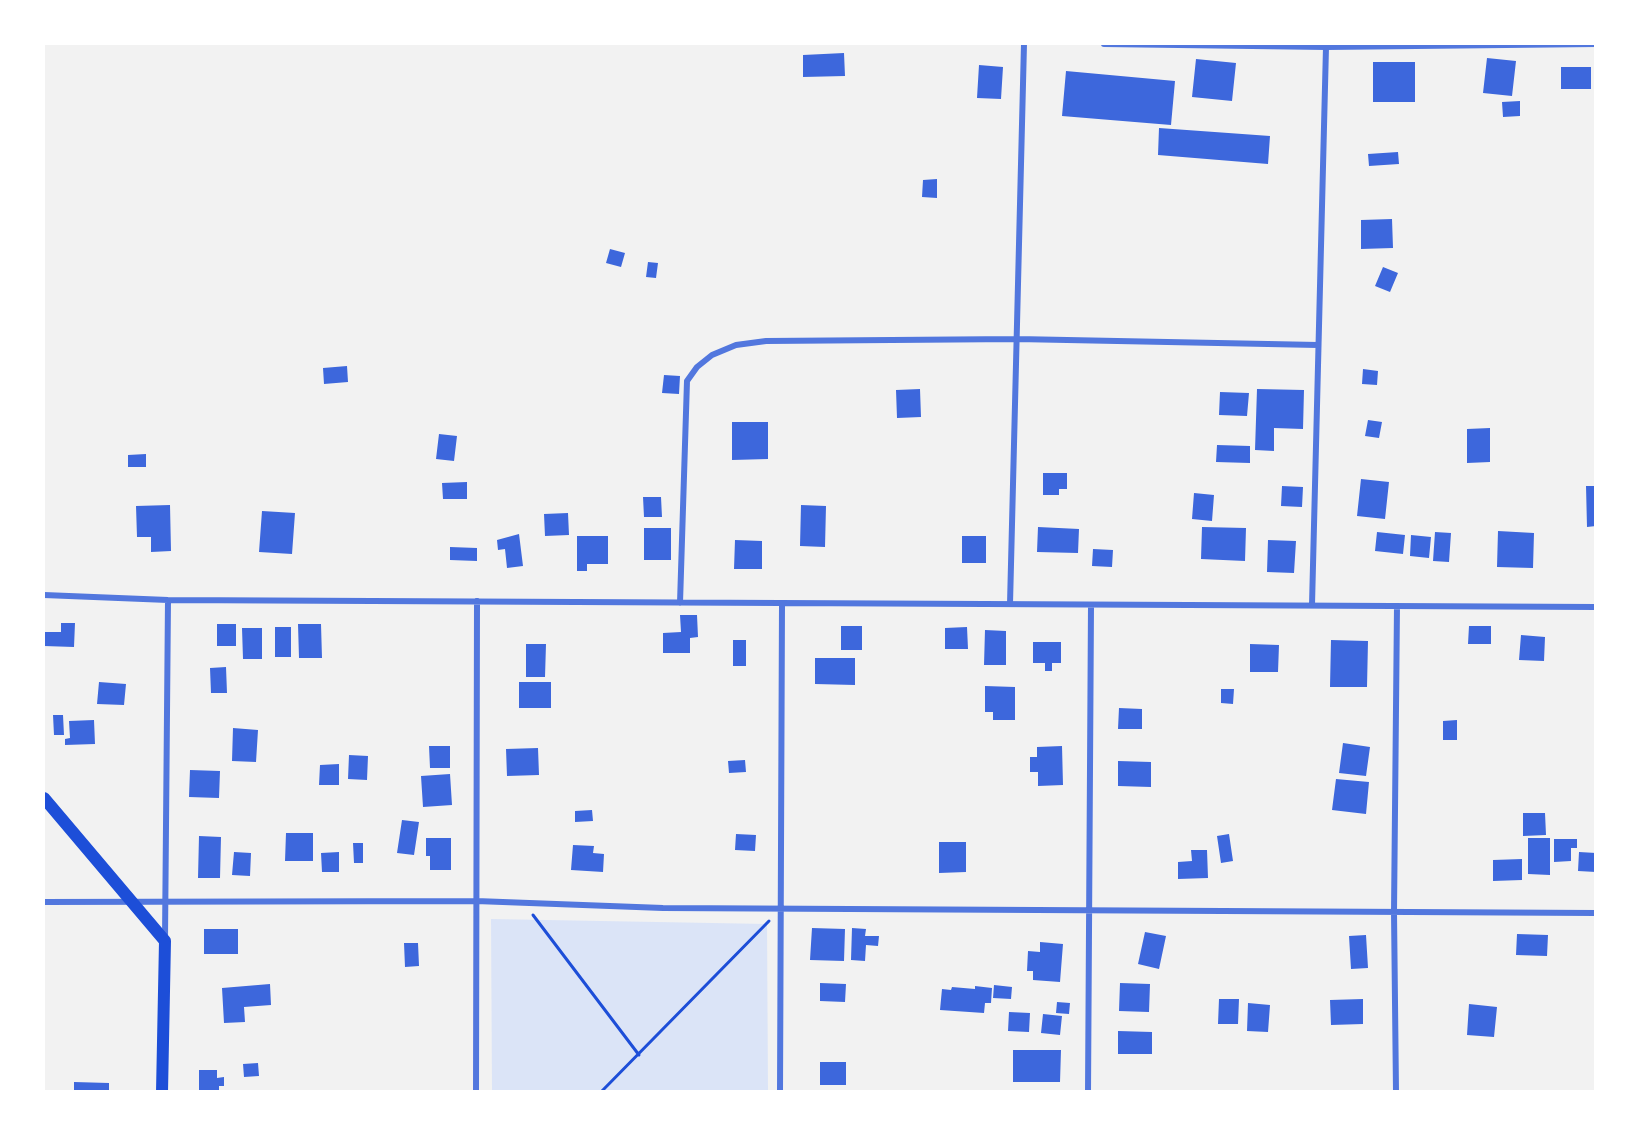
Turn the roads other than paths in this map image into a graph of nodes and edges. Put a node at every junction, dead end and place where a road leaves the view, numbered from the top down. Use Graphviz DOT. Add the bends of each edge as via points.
graph roads {
  1 [pos="1023,44"];
  2 [pos="1104,44"];
  3 [pos="1596,44"];
  4 [pos="1326,47"];
  5 [pos="1017,339"];
  6 [pos="1318,345"];
  7 [pos="44,594"];
  8 [pos="168,600"];
  9 [pos="477,601"];
  10 [pos="680,603"];
  11 [pos="782,603"];
  12 [pos="1010,604"];
  13 [pos="1091,604"];
  14 [pos="1312,605"];
  15 [pos="1397,606"];
  16 [pos="1596,607"];
  17 [pos="44,798"];
  18 [pos="476,900"];
  19 [pos="44,902"];
  20 [pos="131,902"];
  21 [pos="166,902"];
  22 [pos="781,909"];
  23 [pos="1089,910"];
  24 [pos="1394,912"];
  25 [pos="1596,913"];
  26 [pos="165,941"];
  27 [pos="162,1092"];
  28 [pos="476,1092"];
  29 [pos="780,1092"];
  30 [pos="1088,1092"];
  31 [pos="1396,1092"];
  1 -- 5 [label="street"];
  2 -- 4 [label="street"];
  3 -- 4 [label="street"];
  4 -- 6 [label="street"];
  5 -- 6 [label="street"];
  5 -- 10 [label="street" via="766,341 736,345 712,355 687,381"];
  5 -- 12 [label="street"];
  6 -- 14 [label="street"];
  7 -- 8 [label="street"];
  8 -- 9 [label="street"];
  8 -- 21 [label="street"];
  9 -- 10 [label="street"];
  9 -- 18 [label="street"];
  10 -- 11 [label="street"];
  11 -- 12 [label="street"];
  11 -- 22 [label="street"];
  12 -- 13 [label="street"];
  13 -- 14 [label="street"];
  13 -- 23 [label="street"];
  14 -- 15 [label="street"];
  15 -- 16 [label="street"];
  15 -- 24 [label="street"];
  17 -- 20 [label="main road"];
  18 -- 21 [label="street"];
  18 -- 22 [label="street"];
  18 -- 28 [label="street"];
  19 -- 20 [label="street"];
  20 -- 21 [label="street"];
  20 -- 26 [label="main road"];
  21 -- 26 [label="street"];
  22 -- 23 [label="street"];
  22 -- 29 [label="street"];
  23 -- 24 [label="street"];
  23 -- 30 [label="street"];
  24 -- 25 [label="street"];
  24 -- 31 [label="street"];
  26 -- 27 [label="main road"];
}
